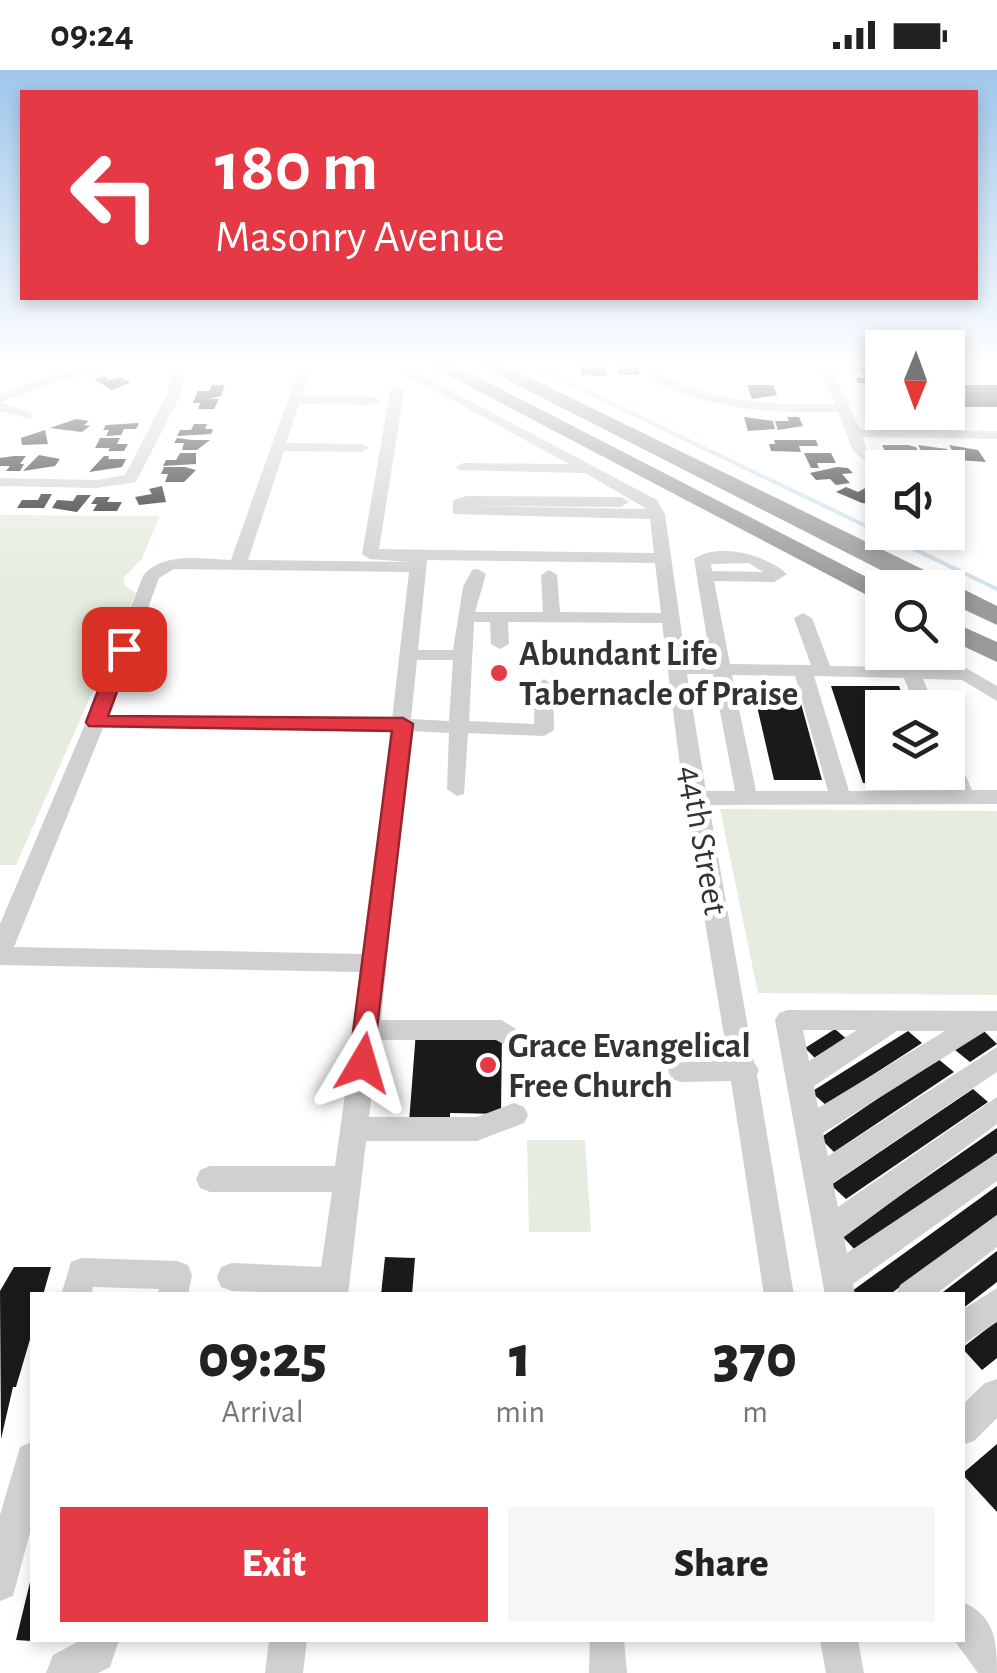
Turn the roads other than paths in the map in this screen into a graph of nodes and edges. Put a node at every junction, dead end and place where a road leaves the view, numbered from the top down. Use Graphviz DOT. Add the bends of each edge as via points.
graph roads {
  1 [pos="152,437"];
  2 [pos="281,437"];
  3 [pos="389,437"];
  4 [pos="528,437"];
  5 [pos="578,437"];
  6 [pos="633,437"];
  7 [pos="278,447"];
  8 [pos="362,448"];
  9 [pos="464,468"];
  10 [pos="560,469"];
  11 [pos="588,469"];
  12 [pos="0,482"];
  13 [pos="627,508"];
  14 [pos="657,514"];
  15 [pos="639,558"];
  16 [pos="662,558"];
  17 [pos="419,561"];
  18 [pos="238,564"];
  19 [pos="902,570"];
  20 [pos="478,574"];
  21 [pos="549,575"];
  22 [pos="705,576"];
  23 [pos="865,585"];
  24 [pos="965,601"];
  25 [pos="465,616"];
  26 [pos="499,617"];
  27 [pos="552,617"];
  28 [pos="997,617"];
  29 [pos="670,618"];
  30 [pos="803,618"];
  31 [pos="965,637"];
  32 [pos="500,644"];
  33 [pos="997,653"];
  34 [pos="463,654"];
  35 [pos="411,655"];
  36 [pos="677,668"];
  37 [pos="911,670"];
  38 [pos="725,672"];
  39 [pos="813,672"];
  40 [pos="912,673"];
  41 [pos="544,684"];
  42 [pos="919,690"];
  43 [pos="997,695"];
  44 [pos="96,722"];
  45 [pos="403,724"];
  46 [pos="461,729"];
  47 [pos="456,789"];
  48 [pos="961,790"];
  49 [pos="747,797"];
  50 [pos="840,797"];
  51 [pos="695,798"];
  52 [pos="964,798"];
  53 [pos="997,798"];
  54 [pos="0,954"];
  55 [pos="376,963"];
  56 [pos="893,1020"];
  57 [pos="989,1021"];
  58 [pos="367,1030"];
  59 [pos="514,1040"];
  60 [pos="997,1058"];
  61 [pos="746,1070"];
  62 [pos="681,1071"];
  63 [pos="800,1081"];
  64 [pos="997,1109"];
  65 [pos="514,1115"];
  66 [pos="808,1128"];
  67 [pos="354,1130"];
  68 [pos="997,1164"];
  69 [pos="818,1178"];
  70 [pos="348,1179"];
  71 [pos="210,1180"];
  72 [pos="997,1229"];
  73 [pos="828,1231"];
  74 [pos="232,1277"];
  75 [pos="175,1285"];
  76 [pos="838,1287"];
  77 [pos="334,1288"];
  78 [pos="77,1292"];
  79 [pos="778,1292"];
  80 [pos="915,1292"];
  81 [pos="997,1303"];
  82 [pos="965,1328"];
  83 [pos="997,1395"];
  84 [pos="965,1426"];
  85 [pos="30,1467"];
  86 [pos="0,1582"];
  87 [pos="965,1624"];
  88 [pos="100,1642"];
  89 [pos="288,1642"];
  90 [pos="839,1642"];
  91 [pos="997,1668"];
  92 [pos="65,1673"];
  93 [pos="284,1673"];
  94 [pos="845,1673"];
  1 -- 12 [label="street" via="131,478"];
  2 -- 7 [label="street"];
  3 -- 17 [label="street" via="370,554"];
  4 -- 11 [label="street"];
  5 -- 23 [label="highway"];
  6 -- 19 [label="highway"];
  7 -- 8 [label="street"];
  7 -- 18 [label="street"];
  9 -- 10 [label="street"];
  10 -- 11 [label="street"];
  10 -- 13 [label="street"];
  11 -- 14 [label="street" via="652,503"];
  13 -- 13 [label="street" via="466,501 458,504 458,511"];
  13 -- 14 [label="street"];
  13 -- 15 [label="street"];
  14 -- 16 [label="street, 44th Street"];
  15 -- 16 [label="street"];
  15 -- 17 [label="street"];
  16 -- 29 [label="street, 44th Street"];
  17 -- 18 [label="street"];
  17 -- 35 [label="street"];
  18 -- 44 [label="street" via="159,568 151,576"];
  20 -- 25 [label="street" via="470,582"];
  21 -- 27 [label="street"];
  22 -- 38 [label="street"];
  24 -- 28 [label="highway"];
  25 -- 26 [label="street"];
  25 -- 34 [label="street"];
  26 -- 27 [label="street"];
  26 -- 32 [label="street"];
  27 -- 29 [label="street"];
  29 -- 36 [label="street, 44th Street"];
  30 -- 39 [label="street"];
  31 -- 33 [label="highway"];
  34 -- 35 [label="street"];
  34 -- 46 [label="street"];
  35 -- 45 [label="street"];
  36 -- 38 [label="street"];
  36 -- 51 [label="street, 44th Street"];
  37 -- 40 [label="street"];
  38 -- 39 [label="street"];
  38 -- 49 [label="street"];
  39 -- 40 [label="street"];
  39 -- 50 [label="street"];
  40 -- 42 [label="street"];
  40 -- 43 [label="street" via="966,674"];
  41 -- 46 [label="street" via="544,730"];
  44 -- 45 [label="street"];
  44 -- 54 [label="street"];
  45 -- 46 [label="street"];
  45 -- 55 [label="street"];
  46 -- 47 [label="street"];
  48 -- 52 [label="street"];
  49 -- 50 [label="street"];
  49 -- 51 [label="street"];
  50 -- 52 [label="street"];
  51 -- 61 [label="street, 44th Street"];
  52 -- 53 [label="street"];
  54 -- 55 [label="street"];
  55 -- 58 [label="street"];
  56 -- 57 [label="street"];
  56 -- 63 [label="street"];
  56 -- 63 [label="street" via="788,1020"];
  57 -- 66 [label="street"];
  58 -- 59 [label="street" via="501,1030"];
  58 -- 67 [label="street"];
  60 -- 69 [label="street"];
  61 -- 62 [label="street"];
  61 -- 79 [label="street, 44th Street"];
  63 -- 66 [label="street"];
  64 -- 73 [label="street"];
  65 -- 67 [label="street" via="477,1130"];
  66 -- 69 [label="street"];
  67 -- 70 [label="street"];
  68 -- 76 [label="street"];
  69 -- 73 [label="street"];
  70 -- 71 [label="street"];
  70 -- 77 [label="street"];
  72 -- 80 [label="street"];
  73 -- 76 [label="street"];
  74 -- 77 [label="street"];
  75 -- 78 [label="street" via="82,1272"];
  81 -- 82 [label="street"];
  83 -- 84 [label="street"];
  85 -- 86 [label="street"];
  87 -- 91 [label="street"];
  88 -- 92 [label="street" via="97,1654"];
  89 -- 93 [label="street"];
  90 -- 94 [label="street"];
}
